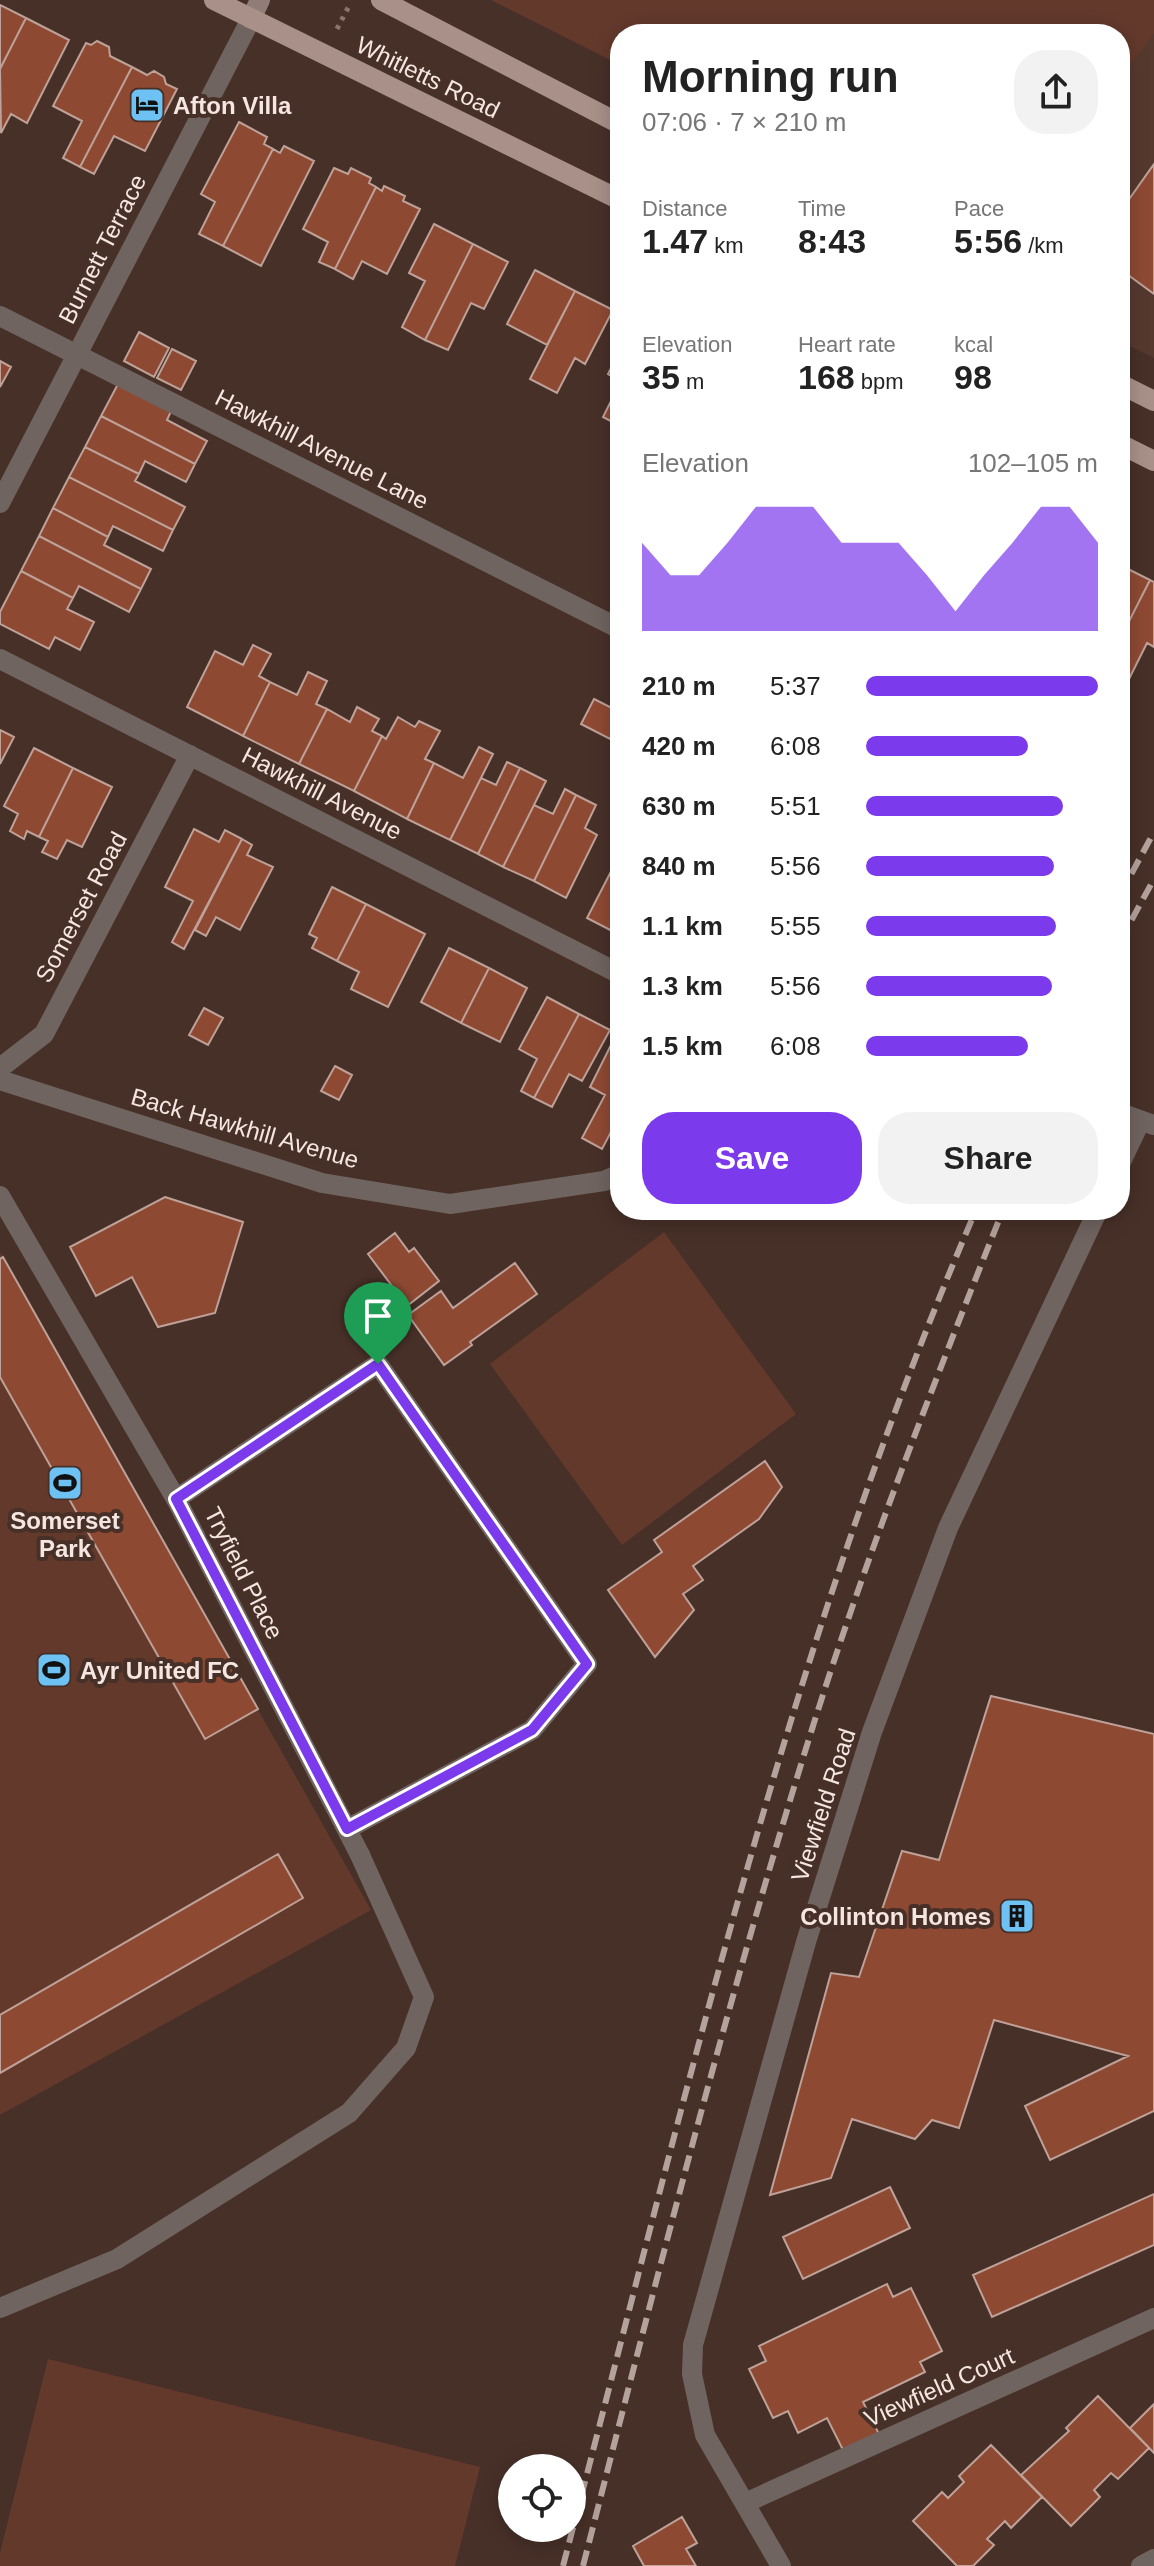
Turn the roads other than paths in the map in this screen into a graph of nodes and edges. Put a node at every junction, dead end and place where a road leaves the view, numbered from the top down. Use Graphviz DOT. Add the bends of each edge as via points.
graph roads {
  1 [pos="214,0"];
  2 [pos="381,0"];
  3 [pos="255,10"];
  4 [pos="610,119"];
  5 [pos="610,195"];
  6 [pos="0,316"];
  7 [pos="77,354"];
  8 [pos="1130,389"];
  9 [pos="1154,401"];
  10 [pos="1130,449"];
  11 [pos="1154,461"];
  12 [pos="0,503"];
  13 [pos="610,624"];
  14 [pos="0,659"];
  15 [pos="190,755"];
  16 [pos="610,969"];
  17 [pos="0,1068"];
  18 [pos="0,1080"];
  19 [pos="1147,1123"];
  20 [pos="1130,1149"];
  21 [pos="610,1178"];
  22 [pos="0,1196"];
  23 [pos="1093,1220"];
  24 [pos="176,1499"];
  25 [pos="347,1829"];
  26 [pos="0,2308"];
  27 [pos="1154,2318"];
  28 [pos="745,2503"];
  29 [pos="1154,2559"];
  30 [pos="781,2566"];
  31 [pos="1141,2566"];
  1 -- 3 [label="main road, Whitletts Road"];
  2 -- 4 [label="main road, Whitletts Road"];
  3 -- 5 [label="main road, Whitletts Road"];
  3 -- 7 [label="street, Burnett Terrace"];
  6 -- 7 [label="street, Hawkhill Avenue Lane"];
  7 -- 12 [label="street, Burnett Terrace"];
  7 -- 13 [label="street, Hawkhill Avenue Lane"];
  8 -- 9 [label="main road"];
  10 -- 11 [label="main road"];
  14 -- 15 [label="street, Hawkhill Avenue"];
  15 -- 16 [label="street, Hawkhill Avenue"];
  15 -- 17 [label="street, Somerset Road" via="44,1034"];
  18 -- 21 [label="street, Back Hawkhill Avenue" via="322,1183 450,1204"];
  19 -- 20 [label="street"];
  22 -- 24 [label="street, Tryfield Place"];
  23 -- 28 [label="street, Viewfield Road" via="948,1528 872,1732 806,1942 693,2345 692,2374 705,2435"];
  24 -- 25 [label="street, Tryfield Place"];
  24 -- 25 [label="street" via="378,1364 587,1664 532,1730"];
  25 -- 26 [label="street, Tryfield Place" via="424,1997 406,2048 349,2113 117,2259"];
  27 -- 28 [label="street, Viewfield Court"];
  28 -- 30 [label="street, Viewfield Road"];
  29 -- 31 [label="street"];
}
